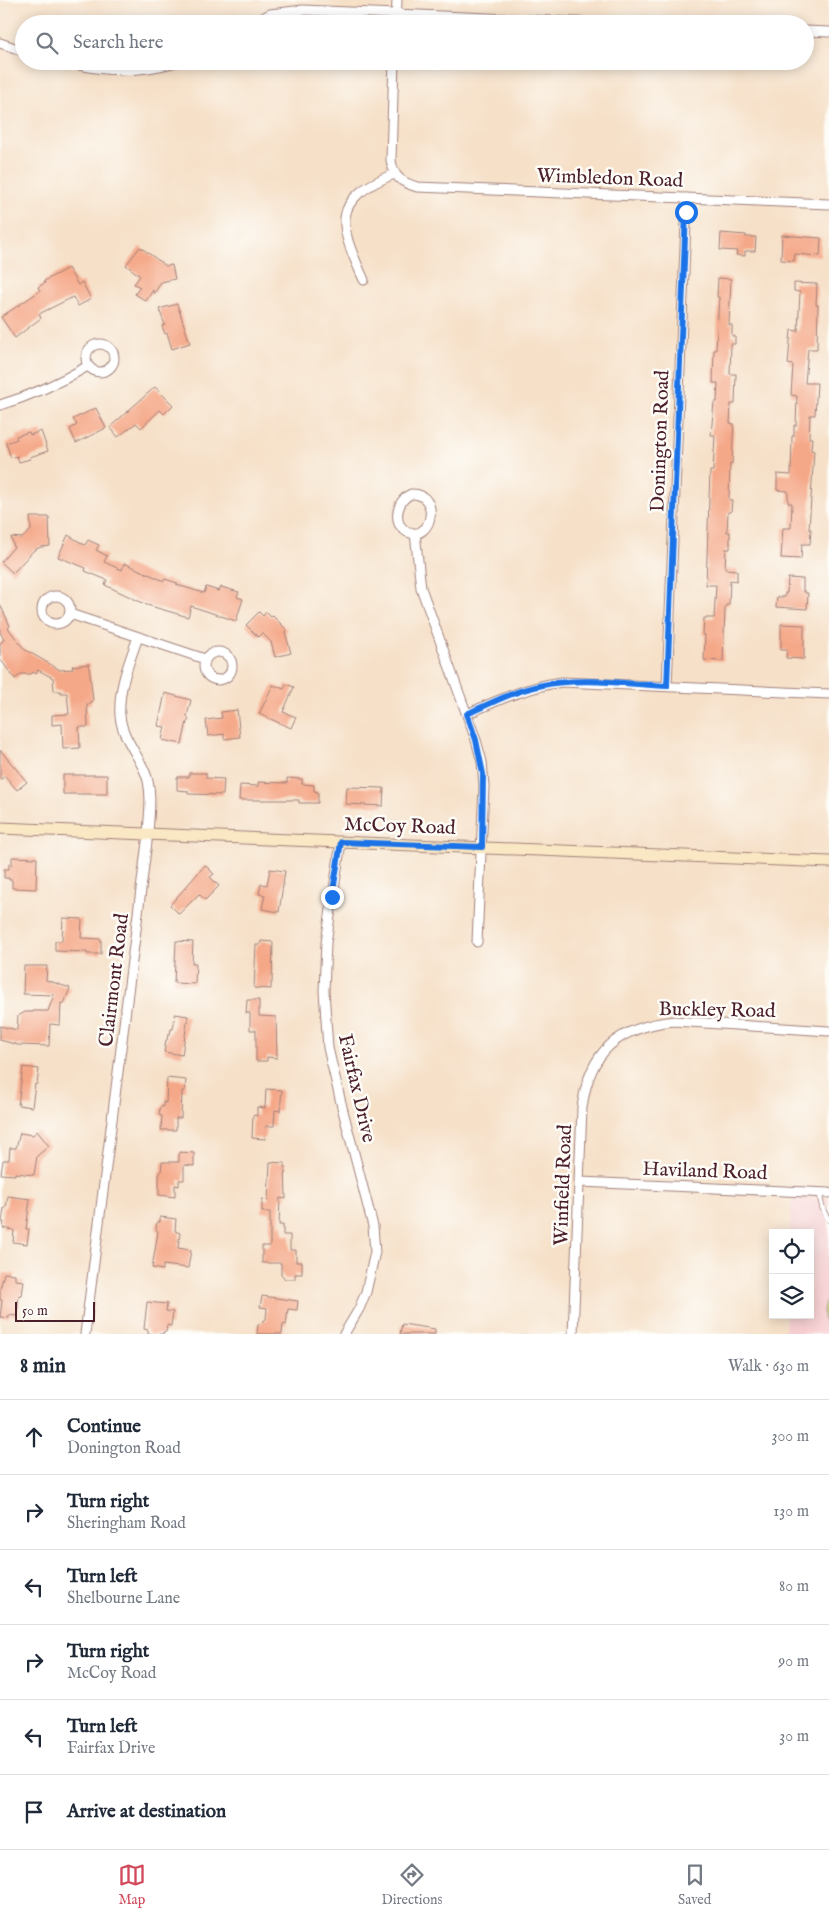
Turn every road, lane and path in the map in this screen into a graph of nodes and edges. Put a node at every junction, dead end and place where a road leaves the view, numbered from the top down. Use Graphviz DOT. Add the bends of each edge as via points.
graph roads {
  1 [pos="397,0"];
  2 [pos="396,14"];
  3 [pos="268,15"];
  4 [pos="418,15"];
  5 [pos="814,32"];
  6 [pos="829,32"];
  7 [pos="0,43"];
  8 [pos="15,48"];
  9 [pos="394,70"];
  10 [pos="394,174"];
  11 [pos="687,198"];
  12 [pos="829,204"];
  13 [pos="364,280"];
  14 [pos="88,366"];
  15 [pos="0,405"];
  16 [pos="415,533"];
  17 [pos="70,614"];
  18 [pos="138,637"];
  19 [pos="205,659"];
  20 [pos="667,686"];
  21 [pos="829,694"];
  22 [pos="467,714"];
  23 [pos="0,828"];
  24 [pos="148,834"];
  25 [pos="341,842"];
  26 [pos="482,847"];
  27 [pos="829,862"];
  28 [pos="477,942"];
  29 [pos="829,1031"];
  30 [pos="610,1045"];
  31 [pos="580,1182"];
  32 [pos="825,1192"];
  33 [pos="829,1220"];
  34 [pos="85,1334"];
  35 [pos="344,1334"];
  36 [pos="574,1334"];
  1 -- 2 [label="street"];
  2 -- 3 [label="street" via="286,11"];
  2 -- 4 [label="street"];
  5 -- 6 [label="street"];
  7 -- 8 [label="street"];
  9 -- 10 [label="street" via="390,160"];
  10 -- 11 [label="street, Wimbledon Road" via="400,181 417,187"];
  10 -- 13 [label="street" via="355,195 347,208 347,239"];
  11 -- 12 [label="street, Wimbledon Road"];
  11 -- 20 [label="street, Donington Road"];
  14 -- 15 [label="street" via="18,400"];
  16 -- 16 [label="street" via="428,526 430,508 421,496 411,494 402,500 398,517 401,527"];
  16 -- 22 [label="street" via="421,588"];
  17 -- 18 [label="street"];
  18 -- 19 [label="street"];
  18 -- 24 [label="street, Clairmont Road" via="123,678 120,715 124,733 147,779"];
  20 -- 21 [label="street"];
  20 -- 22 [label="street" via="562,682 514,693"];
  22 -- 26 [label="street" via="483,774"];
  23 -- 24 [label="main road, McCoy Road"];
  24 -- 25 [label="main road, McCoy Road"];
  24 -- 34 [label="street, Clairmont Road"];
  25 -- 26 [label="main road, McCoy Road"];
  25 -- 35 [label="street, Fairfax Drive" via="326,943 324,991 328,1048 374,1227 375,1252 366,1292"];
  26 -- 27 [label="main road, McCoy Road"];
  26 -- 28 [label="street"];
  29 -- 30 [label="street, Buckley Road" via="674,1021 640,1027"];
  30 -- 31 [label="street, Winfield Road" via="589,1074 584,1090"];
  31 -- 32 [label="street, Haviland Road"];
  31 -- 36 [label="street, Winfield Road"];
  32 -- 33 [label="lane" via="820,1202"];
}
